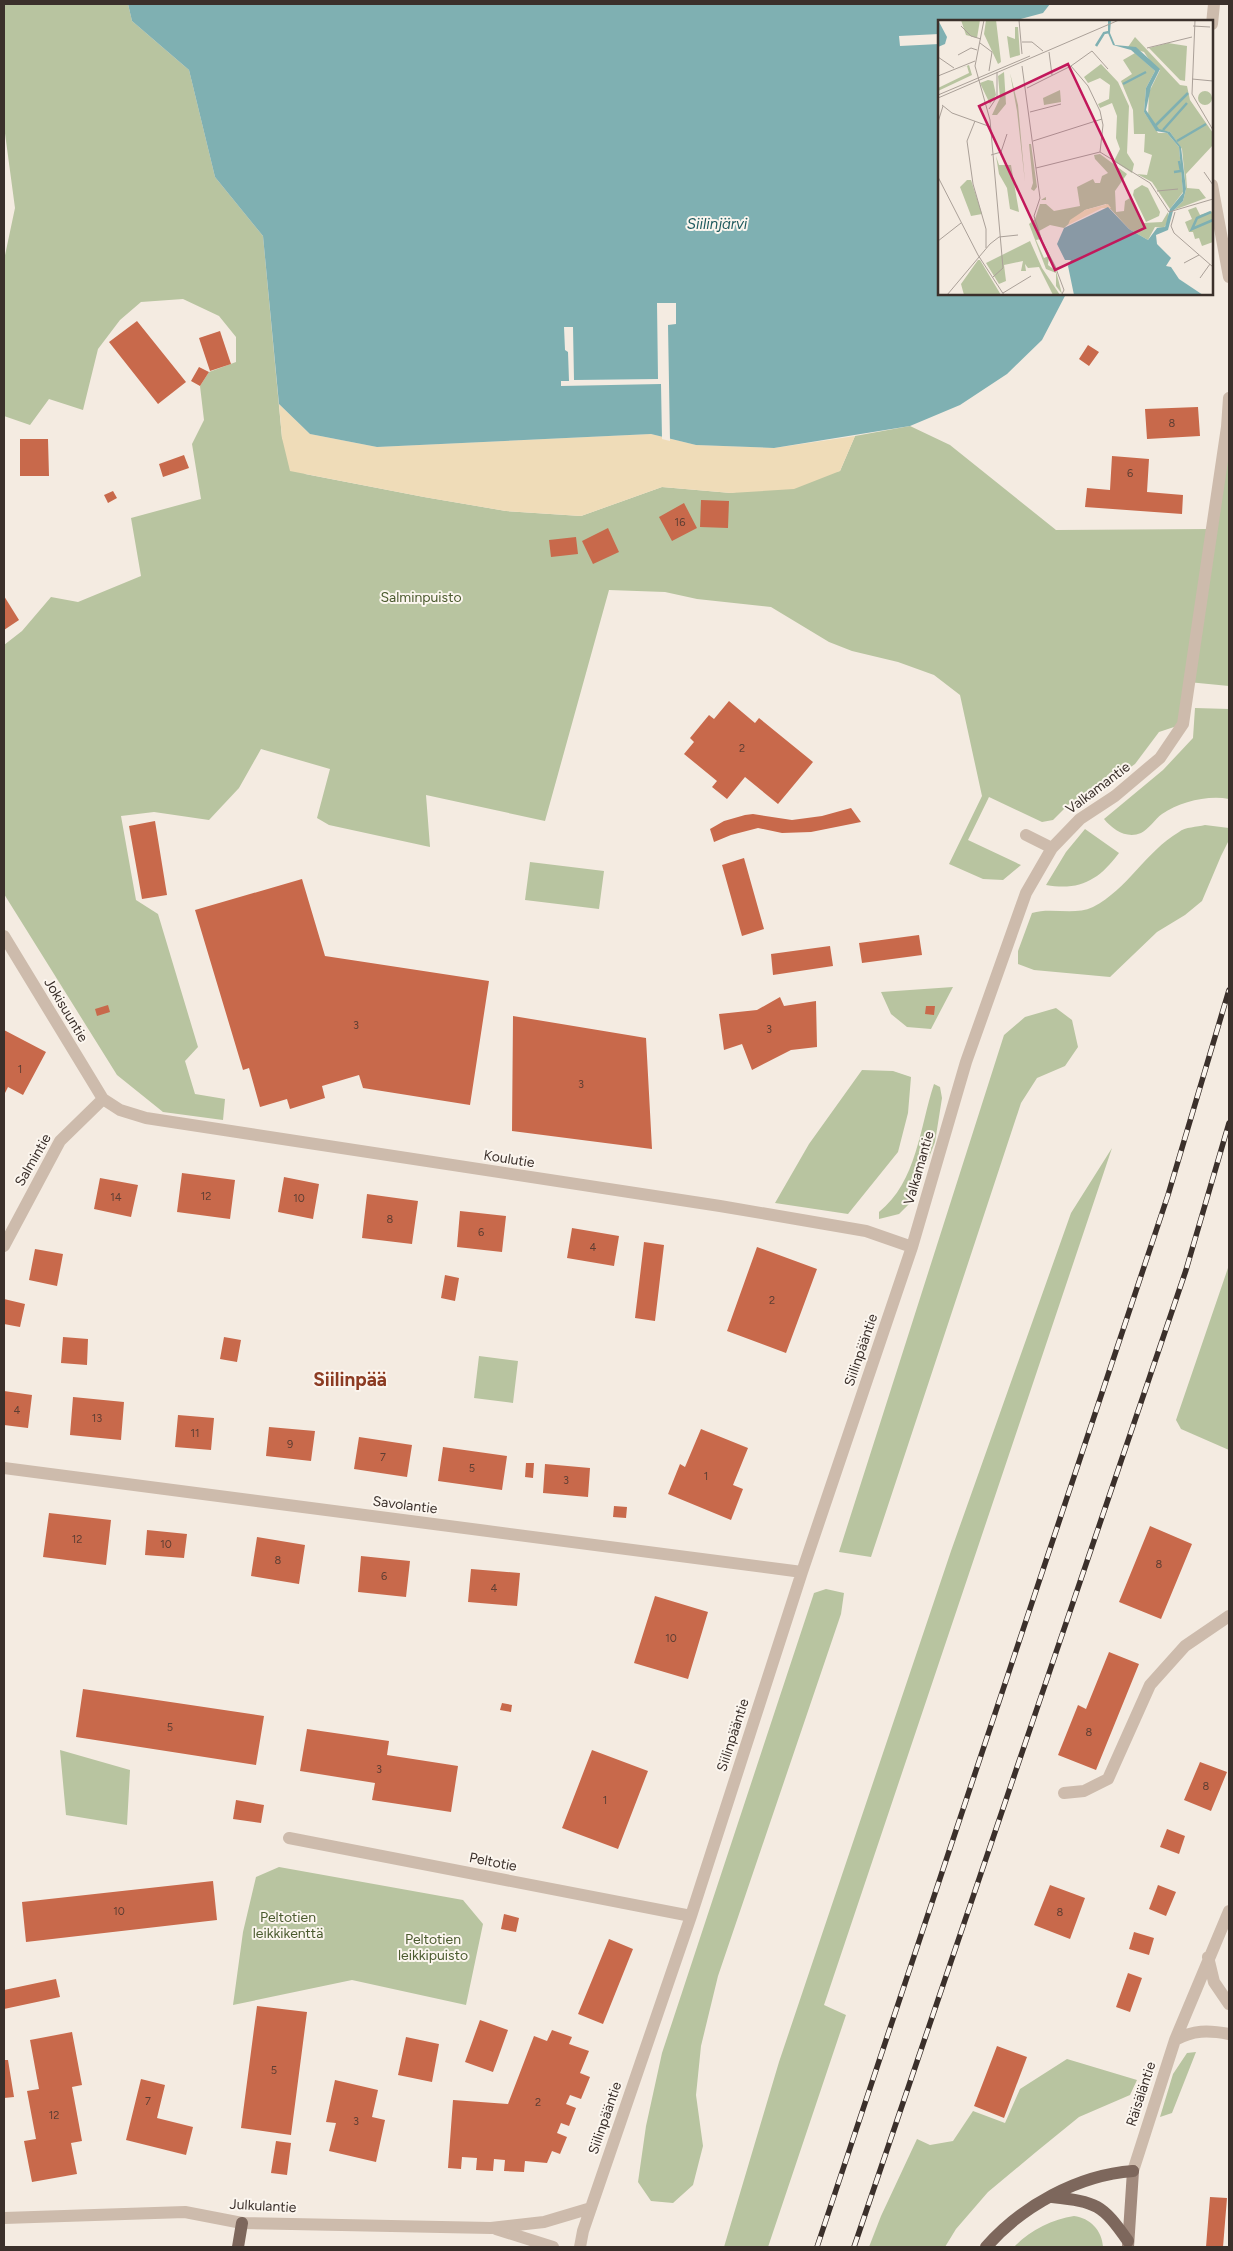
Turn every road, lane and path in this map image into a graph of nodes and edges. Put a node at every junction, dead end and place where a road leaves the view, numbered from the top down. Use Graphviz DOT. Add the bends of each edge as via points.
graph roads {
  1 [pos="1214,4"];
  2 [pos="1212,20"];
  3 [pos="1213,190"];
  4 [pos="1229,277"];
  5 [pos="1229,398"];
  6 [pos="1026,835"];
  7 [pos="1052,848"];
  8 [pos="4,936"];
  9 [pos="104,1099"];
  10 [pos="4,1246"];
  11 [pos="912,1247"];
  12 [pos="4,1468"];
  13 [pos="802,1572"];
  14 [pos="1229,1616"];
  15 [pos="1064,1793"];
  16 [pos="289,1838"];
  17 [pos="1229,1911"];
  18 [pos="690,1916"];
  19 [pos="1208,1957"];
  20 [pos="1229,2004"];
  21 [pos="1229,2034"];
  22 [pos="1174,2040"];
  23 [pos="1133,2171"];
  24 [pos="1052,2196"];
  25 [pos="590,2208"];
  26 [pos="4,2218"];
  27 [pos="242,2223"];
  28 [pos="491,2228"];
  29 [pos="1128,2244"];
  30 [pos="238,2247"];
  31 [pos="554,2247"];
  32 [pos="580,2247"];
  33 [pos="986,2247"];
  1 -- 2 [label="street"];
  3 -- 4 [label="street"];
  5 -- 7 [label="street, Valkamantie" via="1183,724 1160,758 1115,796 1080,819"];
  6 -- 7 [label="street"];
  7 -- 11 [label="street, Valkamantie" via="1026,893 988,997"];
  8 -- 9 [label="street, Jokisuuntie"];
  9 -- 10 [label="street, Salmintie" via="60,1141"];
  9 -- 11 [label="street, Koulutie" via="120,1110 146,1118 720,1206 866,1231"];
  11 -- 13 [label="street, Siilinpääntie"];
  12 -- 13 [label="street, Savolantie"];
  13 -- 18 [label="street, Siilinpääntie"];
  14 -- 15 [label="street" via="1186,1646 1150,1685 1108,1779 1084,1791"];
  16 -- 18 [label="street, Peltotie"];
  17 -- 19 [label="street, Räisäläntie"];
  18 -- 25 [label="street, Siilinpääntie"];
  19 -- 20 [label="street" via="1214,1982"];
  19 -- 22 [label="street, Räisäläntie"];
  21 -- 22 [label="street" via="1194,2031"];
  22 -- 23 [label="street, Räisäläntie"];
  23 -- 24 [label="main road" via="1112,2172"];
  23 -- 29 [label="street, Räisäläntie"];
  24 -- 29 [label="main road" via="1096,2206 1110,2215"];
  24 -- 33 [label="main road" via="1017,2216"];
  25 -- 28 [label="street, Julkulantie" via="544,2222"];
  25 -- 32 [label="street, Siilinpääntie"];
  26 -- 27 [label="street, Julkulantie" via="185,2212"];
  27 -- 28 [label="street, Julkulantie"];
  27 -- 30 [label="main road"];
  28 -- 31 [label="street, Julkulantie"];
}
